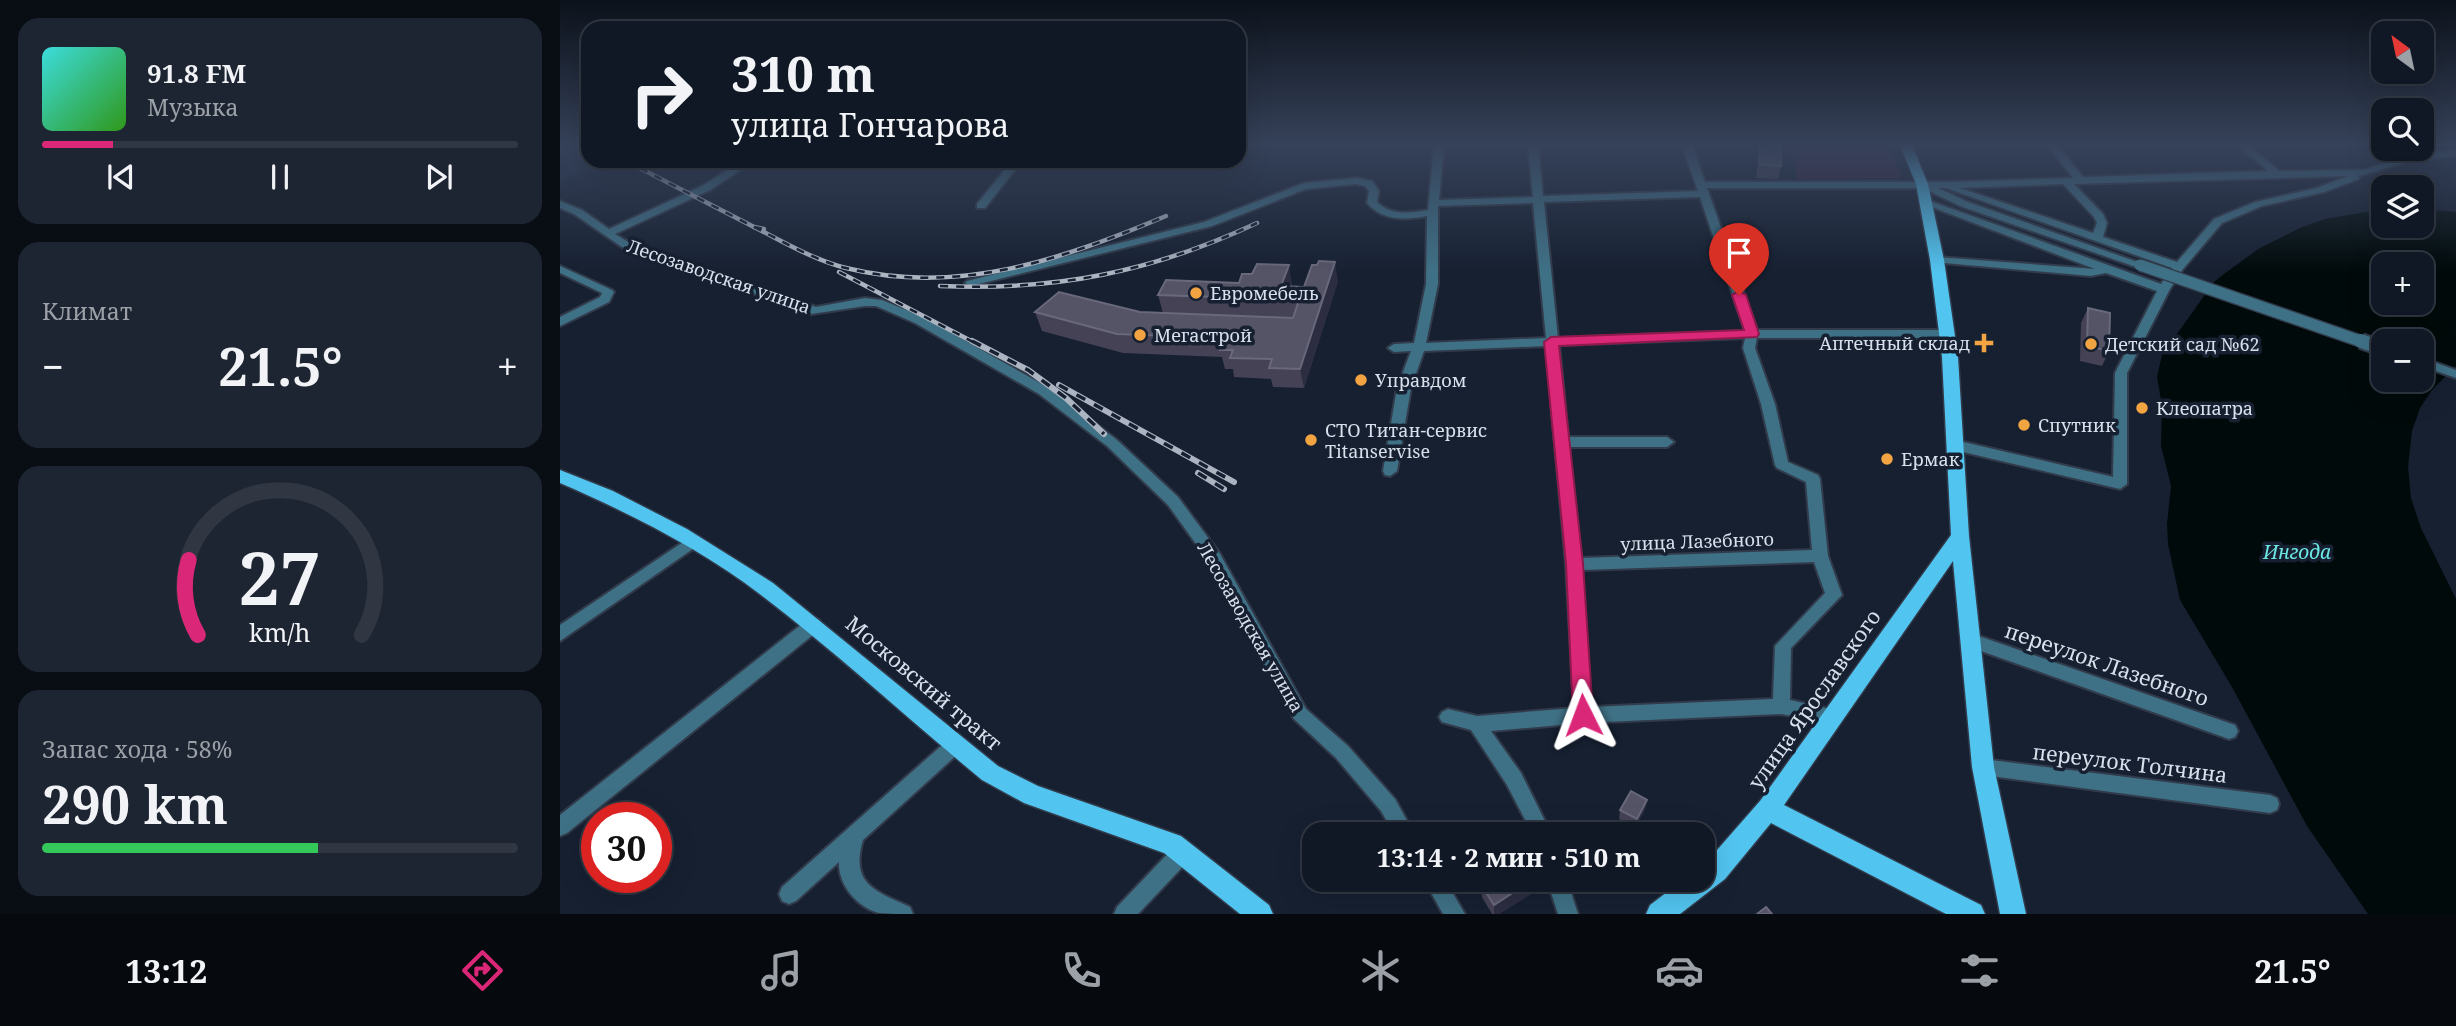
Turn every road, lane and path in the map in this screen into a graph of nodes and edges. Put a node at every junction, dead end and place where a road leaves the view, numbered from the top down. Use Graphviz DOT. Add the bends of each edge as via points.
graph roads {
  1 [pos="707,188"];
  2 [pos="996,188"];
  3 [pos="1300,188"];
  4 [pos="1371,188"];
  5 [pos="1434,188"];
  6 [pos="1538,188"];
  7 [pos="1787,188"];
  8 [pos="1923,188"];
  9 [pos="1930,188"];
  10 [pos="1951,188"];
  11 [pos="2072,188"];
  12 [pos="2326,188"];
  13 [pos="1701,190"];
  14 [pos="1539,200"];
  15 [pos="1926,203"];
  16 [pos="560,204"];
  17 [pos="981,206"];
  18 [pos="1432,207"];
  19 [pos="609,233"];
  20 [pos="2097,237"];
  21 [pos="1937,260"];
  22 [pos="2179,267"];
  23 [pos="560,269"];
  24 [pos="2107,269"];
  25 [pos="971,283"];
  26 [pos="2164,289"];
  27 [pos="560,322"];
  28 [pos="1752,334"];
  29 [pos="1947,334"];
  30 [pos="1551,342"];
  31 [pos="2371,345"];
  32 [pos="1419,347"];
  33 [pos="1394,348"];
  34 [pos="2434,366"];
  35 [pos="2456,374"];
  36 [pos="1562,442"];
  37 [pos="1667,442"];
  38 [pos="1955,445"];
  39 [pos="1390,471"];
  40 [pos="564,481"];
  41 [pos="1960,536"];
  42 [pos="692,542"];
  43 [pos="1820,556"];
  44 [pos="1574,564"];
  45 [pos="813,625"];
  46 [pos="560,634"];
  47 [pos="1969,640"];
  48 [pos="1780,706"];
  49 [pos="1583,715"];
  50 [pos="1832,716"];
  51 [pos="1448,717"];
  52 [pos="1477,724"];
  53 [pos="2229,731"];
  54 [pos="955,745"];
  55 [pos="1983,767"];
  56 [pos="2270,804"];
  57 [pos="1768,809"];
  58 [pos="1398,822"];
  59 [pos="1536,822"];
  60 [pos="560,827"];
  61 [pos="856,834"];
  62 [pos="1183,852"];
  63 [pos="1441,892"];
  64 [pos="1561,892"];
  65 [pos="789,894"];
  66 [pos="903,914"];
  67 [pos="1124,914"];
  68 [pos="1260,914"];
  69 [pos="1455,914"];
  70 [pos="1568,914"];
  71 [pos="1659,914"];
  72 [pos="1972,914"];
  73 [pos="2013,914"];
  1 -- 19 [label="street"];
  2 -- 17 [label="street"];
  3 -- 25 [label="street" via="1208,224"];
  4 -- 18 [label="street" via="1372,203 1386,213 1407,216"];
  5 -- 18 [label="street"];
  6 -- 14 [label="street"];
  7 -- 13 [label="street"];
  8 -- 15 [label="main road"];
  9 -- 31 [label="street, bridge" via="1964,204"];
  10 -- 20 [label="street"];
  11 -- 20 [label="street" via="2099,216 2102,223"];
  12 -- 22 [label="street" via="2259,204 2218,221"];
  13 -- 14 [label="street"];
  13 -- 28 [label="street"];
  14 -- 18 [label="street"];
  14 -- 30 [label="street"];
  15 -- 21 [label="main road"];
  15 -- 24 [label="street"];
  16 -- 19 [label="street, Лесозаводская улица" via="572,207"];
  18 -- 32 [label="street" via="1432,284"];
  19 -- 58 [label="street, Лесозаводская улица" via="626,245 815,311 878,303 919,320 1044,391 1112,443 1173,501 1215,558 1300,714 1342,751"];
  20 -- 22 [label="street"];
  21 -- 24 [label="street" via="2091,273"];
  21 -- 29 [label="main road"];
  22 -- 26 [label="street"];
  23 -- 27 [label="street" via="608,292 604,299"];
  24 -- 26 [label="street"];
  26 -- 38 [label="street" via="2120,373 2120,484"];
  28 -- 29 [label="street"];
  28 -- 30 [label="street"];
  28 -- 43 [label="street" via="1749,348 1782,465 1813,479"];
  29 -- 38 [label="main road"];
  30 -- 32 [label="street"];
  30 -- 36 [label="street"];
  32 -- 33 [label="street"];
  32 -- 39 [label="street" via="1404,388"];
  34 -- 35 [label="street"];
  36 -- 37 [label="street"];
  36 -- 44 [label="street"];
  38 -- 41 [label="main road"];
  40 -- 42 [label="main road, Московский тракт" via="607,496"];
  41 -- 47 [label="main road"];
  41 -- 50 [label="main road, улица Ярославского"];
  42 -- 45 [label="main road, Московский тракт" via="766,588"];
  42 -- 46 [label="street"];
  43 -- 44 [label="street, улица Лазебного"];
  43 -- 48 [label="street" via="1834,595 1783,646"];
  44 -- 49 [label="street"];
  45 -- 54 [label="main road, Московский тракт"];
  45 -- 60 [label="street"];
  47 -- 53 [label="street, переулок Лазебного"];
  47 -- 55 [label="main road"];
  48 -- 49 [label="street"];
  48 -- 50 [label="street"];
  49 -- 52 [label="street"];
  50 -- 57 [label="main road, улица Ярославского"];
  51 -- 52 [label="street"];
  52 -- 59 [label="street"];
  54 -- 61 [label="street"];
  54 -- 62 [label="main road, Московский тракт" via="990,773 1032,794"];
  55 -- 56 [label="street, переулок Толчина"];
  55 -- 73 [label="main road"];
  57 -- 71 [label="main road" via="1716,871"];
  57 -- 72 [label="main road, улица Ярославского"];
  61 -- 65 [label="street"];
  61 -- 66 [label="street" via="847,855 850,875 865,897"];
  62 -- 67 [label="street"];
  62 -- 68 [label="main road, Московский тракт"];
  63 -- 69 [label="street"];
  64 -- 70 [label="street"];
}
